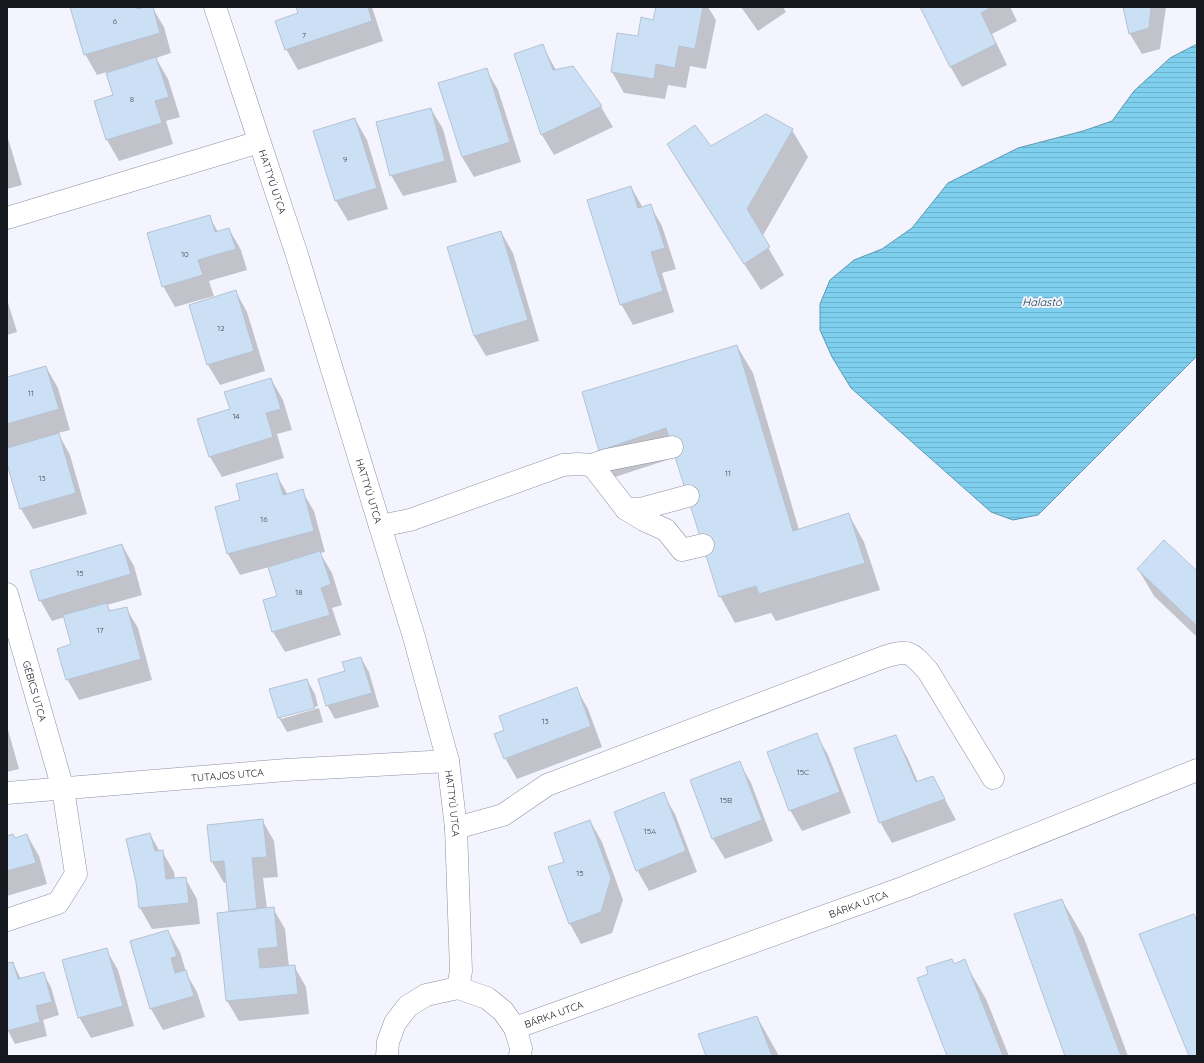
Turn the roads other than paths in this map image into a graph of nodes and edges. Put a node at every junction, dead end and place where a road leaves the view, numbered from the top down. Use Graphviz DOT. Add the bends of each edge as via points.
graph roads {
  1 [pos="215,7"];
  2 [pos="259,142"];
  3 [pos="7,218"];
  4 [pos="672,447"];
  5 [pos="592,465"];
  6 [pos="688,496"];
  7 [pos="626,509"];
  8 [pos="380,526"];
  9 [pos="703,544"];
  10 [pos="7,594"];
  11 [pos="448,761"];
  12 [pos="1197,770"];
  13 [pos="993,778"];
  14 [pos="63,789"];
  15 [pos="7,793"];
  16 [pos="456,828"];
  17 [pos="7,920"];
  18 [pos="458,988"];
  19 [pos="515,1028"];
  20 [pos="387,1056"];
  21 [pos="520,1056"];
  1 -- 2 [label="street, HATTYÚ UTCA"];
  2 -- 3 [label="street"];
  2 -- 8 [label="street, HATTYÚ UTCA" via="299,262"];
  4 -- 5 [label="street"];
  5 -- 7 [label="street"];
  5 -- 8 [label="street" via="563,465 410,520"];
  6 -- 7 [label="street" via="640,509"];
  7 -- 9 [label="street" via="666,530 682,550"];
  8 -- 11 [label="street, HATTYÚ UTCA"];
  10 -- 14 [label="street, GÉBICS UTCA"];
  11 -- 14 [label="street, TUTAJOS UTCA" via="286,770"];
  11 -- 16 [label="street, HATTYÚ UTCA"];
  12 -- 19 [label="street, BÁRKA UTCA" via="905,887"];
  13 -- 16 [label="street" via="928,671 915,656 900,652 547,785 502,815"];
  14 -- 15 [label="street, TUTAJOS UTCA"];
  14 -- 17 [label="street, GÉBICS UTCA" via="76,874 58,903"];
  16 -- 18 [label="street, HATTYÚ UTCA" via="460,971"];
  18 -- 19 [label="street" via="487,998 503,1011"];
  18 -- 20 [label="street" via="426,995 408,1006 395,1022 388,1042"];
  19 -- 21 [label="street" via="521,1048"];
}
